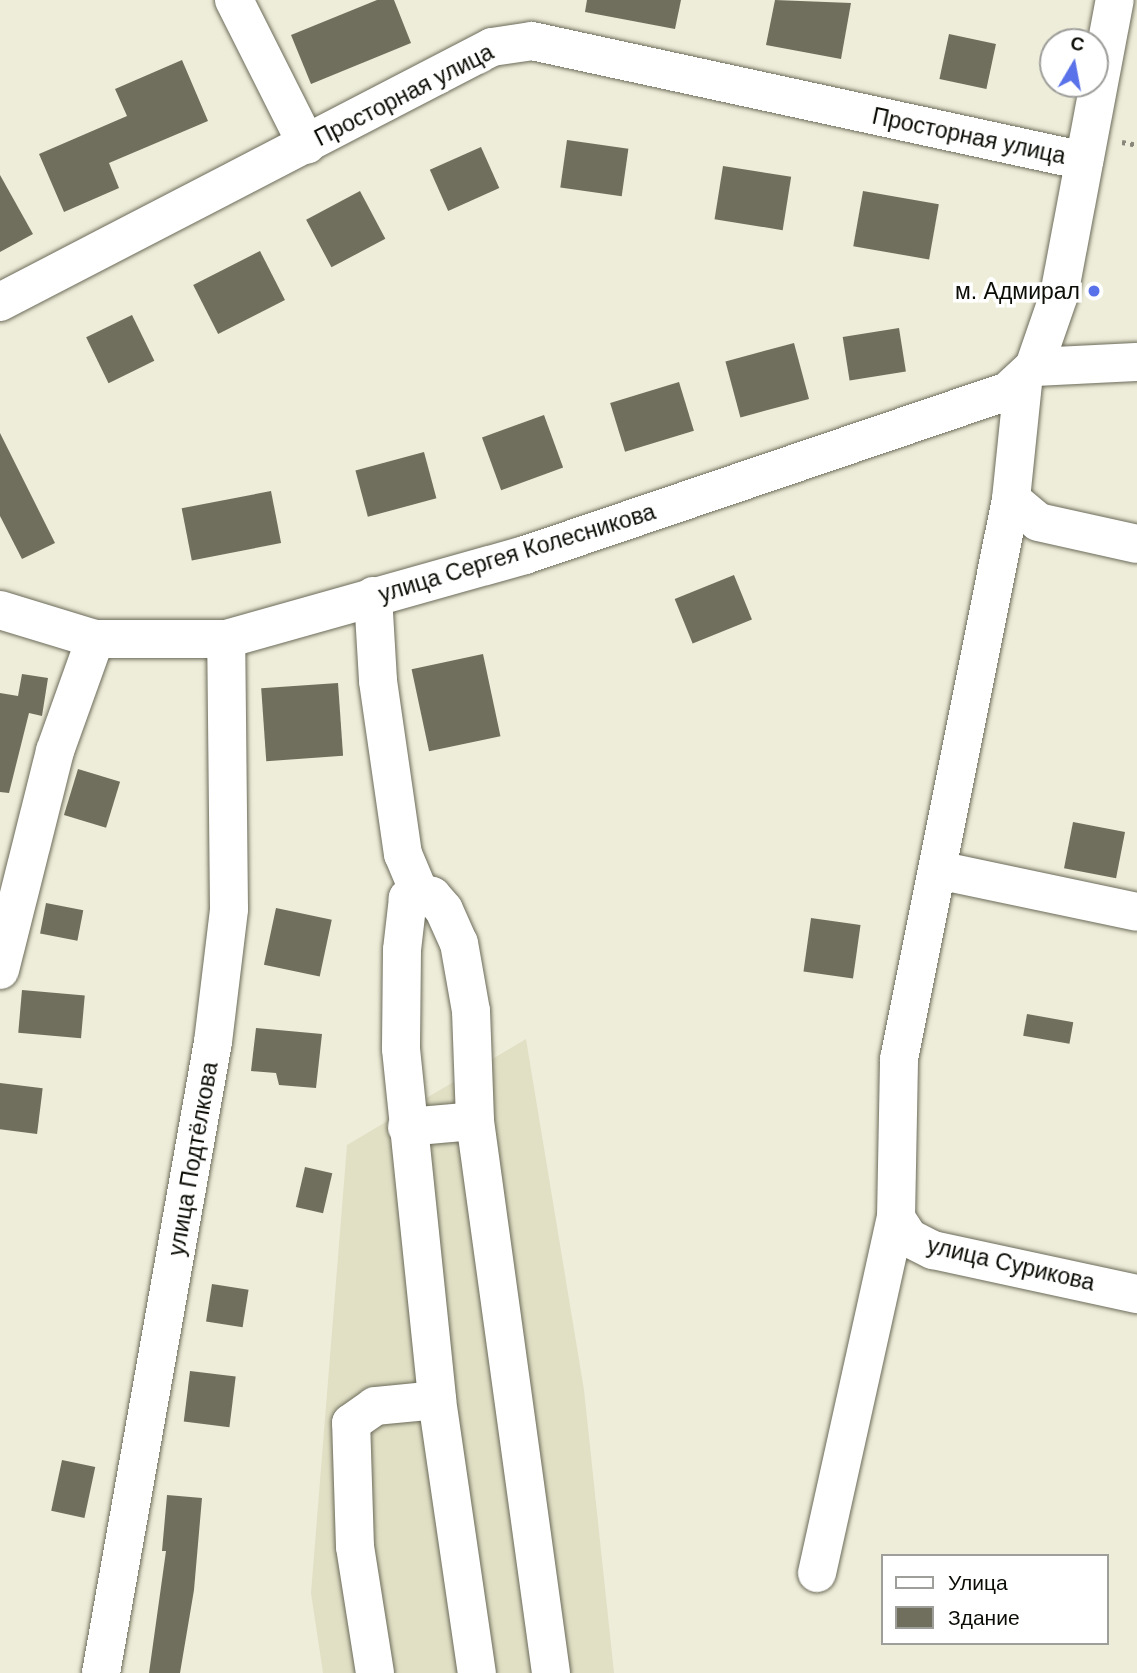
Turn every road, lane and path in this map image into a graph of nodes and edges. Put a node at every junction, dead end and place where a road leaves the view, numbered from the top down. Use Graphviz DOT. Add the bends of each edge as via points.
graph roads {
  1 [pos="234,0"];
  2 [pos="1115,0"];
  3 [pos="306,145"];
  4 [pos="1084,161"];
  5 [pos="0,302"];
  6 [pos="1137,362"];
  7 [pos="1028,374"];
  8 [pos="1011,499"];
  9 [pos="1137,544"];
  10 [pos="373,596"];
  11 [pos="0,610"];
  12 [pos="95,639"];
  13 [pos="226,639"];
  14 [pos="938,870"];
  15 [pos="419,892"];
  16 [pos="1137,912"];
  17 [pos="0,970"];
  18 [pos="475,1121"];
  19 [pos="407,1127"];
  20 [pos="896,1218"];
  21 [pos="1137,1294"];
  22 [pos="437,1400"];
  23 [pos="817,1573"];
  24 [pos="101,1673"];
  25 [pos="375,1673"];
  26 [pos="477,1673"];
  27 [pos="551,1673"];
  1 -- 3 [label="street"];
  2 -- 4 [label="street"];
  3 -- 4 [label="street, Просторная улица" via="492,47 532,41"];
  3 -- 5 [label="street, Просторная улица"];
  4 -- 7 [label="street" via="1059,295"];
  6 -- 7 [label="street, улица Сергея Колесникова"];
  7 -- 8 [label="street"];
  7 -- 10 [label="street, улица Сергея Колесникова" via="937,418 539,550"];
  8 -- 9 [label="street" via="1038,522"];
  8 -- 14 [label="street"];
  10 -- 13 [label="street, улица Сергея Колесникова"];
  10 -- 15 [label="street" via="378,681 403,854"];
  11 -- 12 [label="street, улица Сергея Колесникова"];
  12 -- 13 [label="street, улица Сергея Колесникова"];
  12 -- 17 [label="street" via="55,751"];
  13 -- 24 [label="street, улица Подтёлкова" via="229,909 213,1042"];
  14 -- 16 [label="street"];
  14 -- 20 [label="street" via="899,1059"];
  15 -- 18 [label="street" via="432,896 444,910 459,943 471,1011"];
  15 -- 19 [label="street" via="408,898 399,1000"];
  18 -- 19 [label="street"];
  18 -- 27 [label="street"];
  19 -- 22 [label="street"];
  20 -- 21 [label="street, улица Сурикова" via="909,1238 933,1250"];
  20 -- 23 [label="street"];
  22 -- 25 [label="street" via="375,1406 351,1423 355,1547"];
  22 -- 26 [label="street"];
}
